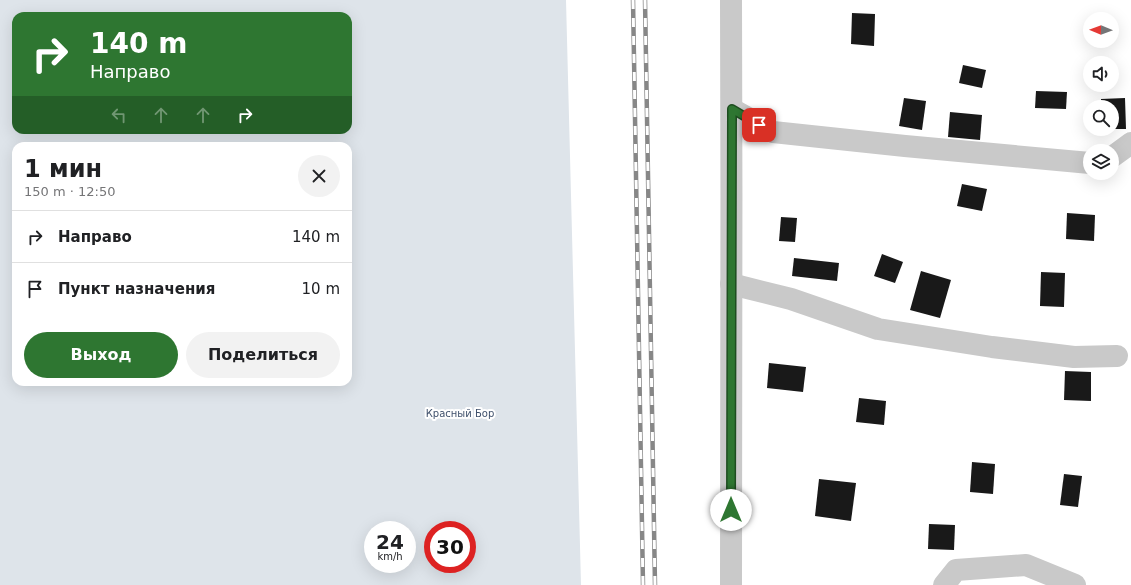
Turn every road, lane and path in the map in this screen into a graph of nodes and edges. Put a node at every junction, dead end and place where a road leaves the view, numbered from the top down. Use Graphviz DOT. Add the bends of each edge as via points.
graph roads {
  1 [pos="731,0"];
  2 [pos="732,109"];
  3 [pos="1131,144"];
  4 [pos="1119,152"];
  5 [pos="1083,162"];
  6 [pos="1119,164"];
  7 [pos="1131,165"];
  8 [pos="731,284"];
  9 [pos="1117,356"];
  10 [pos="731,585"];
  11 [pos="944,585"];
  12 [pos="1075,585"];
  1 -- 2 [label="street"];
  2 -- 5 [label="street" via="773,132"];
  2 -- 8 [label="street"];
  3 -- 4 [label="street"];
  6 -- 7 [label="street"];
  8 -- 9 [label="street" via="791,299 878,329 992,348 1074,357"];
  8 -- 10 [label="street"];
  11 -- 12 [label="street" via="956,570 1026,565"];
}
